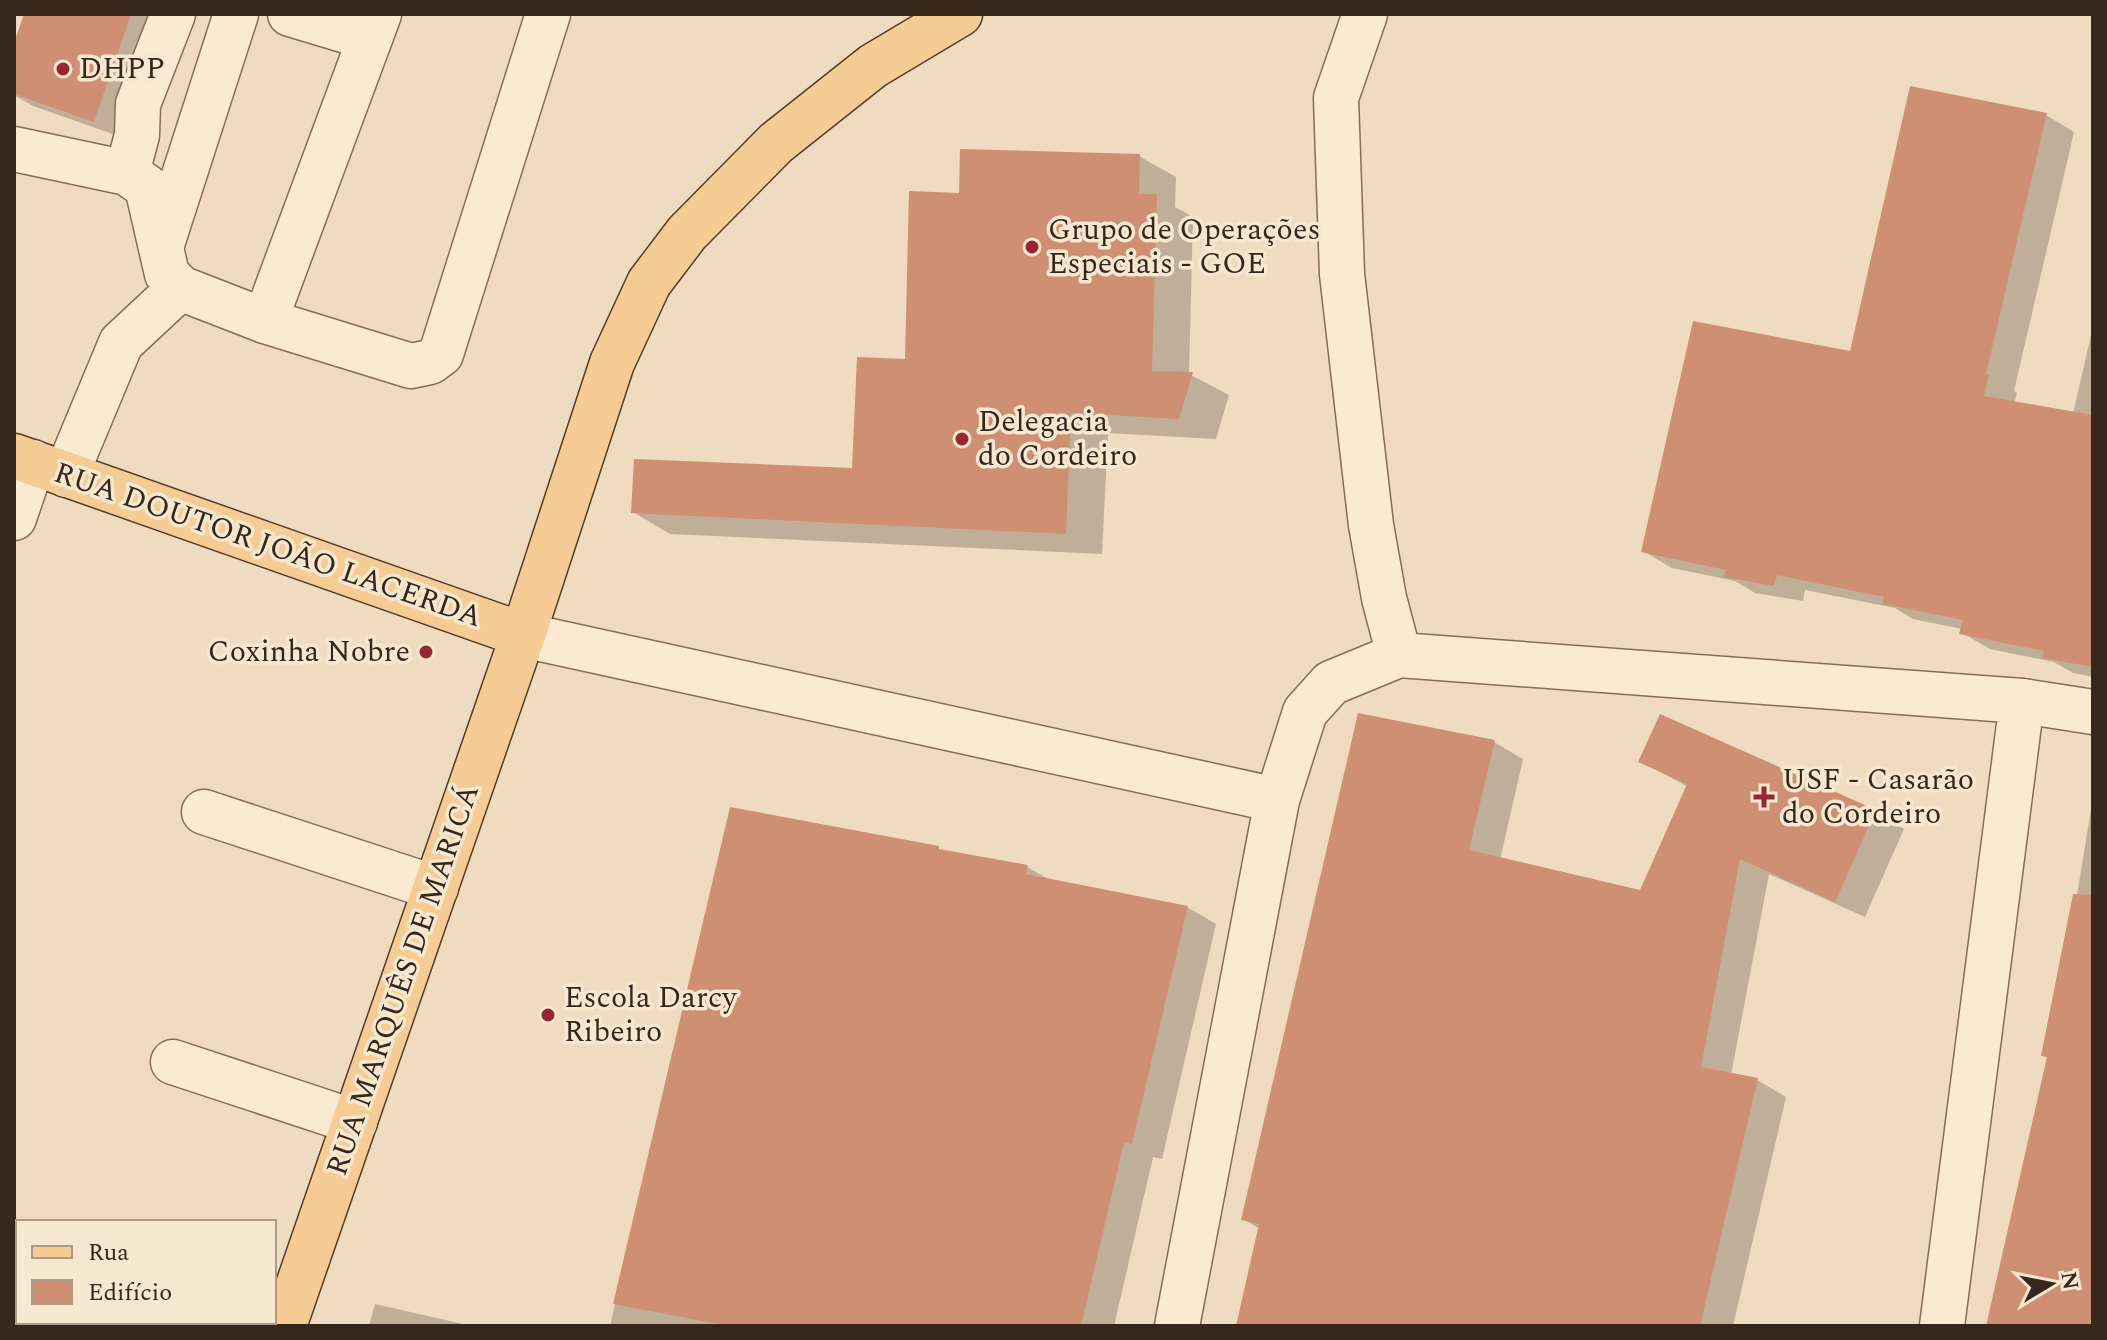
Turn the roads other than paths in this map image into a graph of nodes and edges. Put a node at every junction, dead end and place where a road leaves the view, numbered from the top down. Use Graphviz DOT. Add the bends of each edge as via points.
graph roads {
  1 [pos="173,14"];
  2 [pos="236,14"];
  3 [pos="290,14"];
  4 [pos="548,14"];
  5 [pos="960,14"];
  6 [pos="1365,14"];
  7 [pos="374,26"];
  8 [pos="14,149"];
  9 [pos="127,173"];
  10 [pos="161,247"];
  11 [pos="180,288"];
  12 [pos="265,321"];
  13 [pos="38,464"];
  14 [pos="14,518"];
  15 [pos="523,635"];
  16 [pos="1399,655"];
  17 [pos="2022,701"];
  18 [pos="2093,712"];
  19 [pos="1277,800"];
  20 [pos="204,812"];
  21 [pos="436,888"];
  22 [pos="173,1062"];
  23 [pos="355,1122"];
  24 [pos="282,1326"];
  25 [pos="1177,1326"];
  26 [pos="1942,1326"];
  1 -- 9 [label="street" via="138,104"];
  2 -- 10 [label="street"];
  3 -- 7 [label="street"];
  4 -- 12 [label="street" via="441,354 411,366"];
  5 -- 15 [label="main road, RUA MARQUÊS DE MARICÁ" via="873,66 776,143 687,233 649,283 612,363"];
  6 -- 16 [label="street" via="1336,98 1342,274 1371,525"];
  7 -- 12 [label="street"];
  8 -- 9 [label="street"];
  9 -- 10 [label="street" via="147,187"];
  10 -- 11 [label="street" via="167,274"];
  11 -- 12 [label="street"];
  11 -- 13 [label="street" via="121,343"];
  13 -- 14 [label="street"];
  13 -- 15 [label="main road, RUA DOUTOR JOÃO LACERDA"];
  15 -- 19 [label="street"];
  15 -- 21 [label="main road, RUA MARQUÊS DE MARICÁ"];
  16 -- 17 [label="street"];
  16 -- 19 [label="street" via="1331,683 1305,712"];
  17 -- 18 [label="street"];
  17 -- 26 [label="street"];
  19 -- 25 [label="street"];
  20 -- 21 [label="street"];
  21 -- 23 [label="main road, RUA MARQUÊS DE MARICÁ"];
  22 -- 23 [label="street"];
  23 -- 24 [label="main road, RUA MARQUÊS DE MARICÁ"];
}
